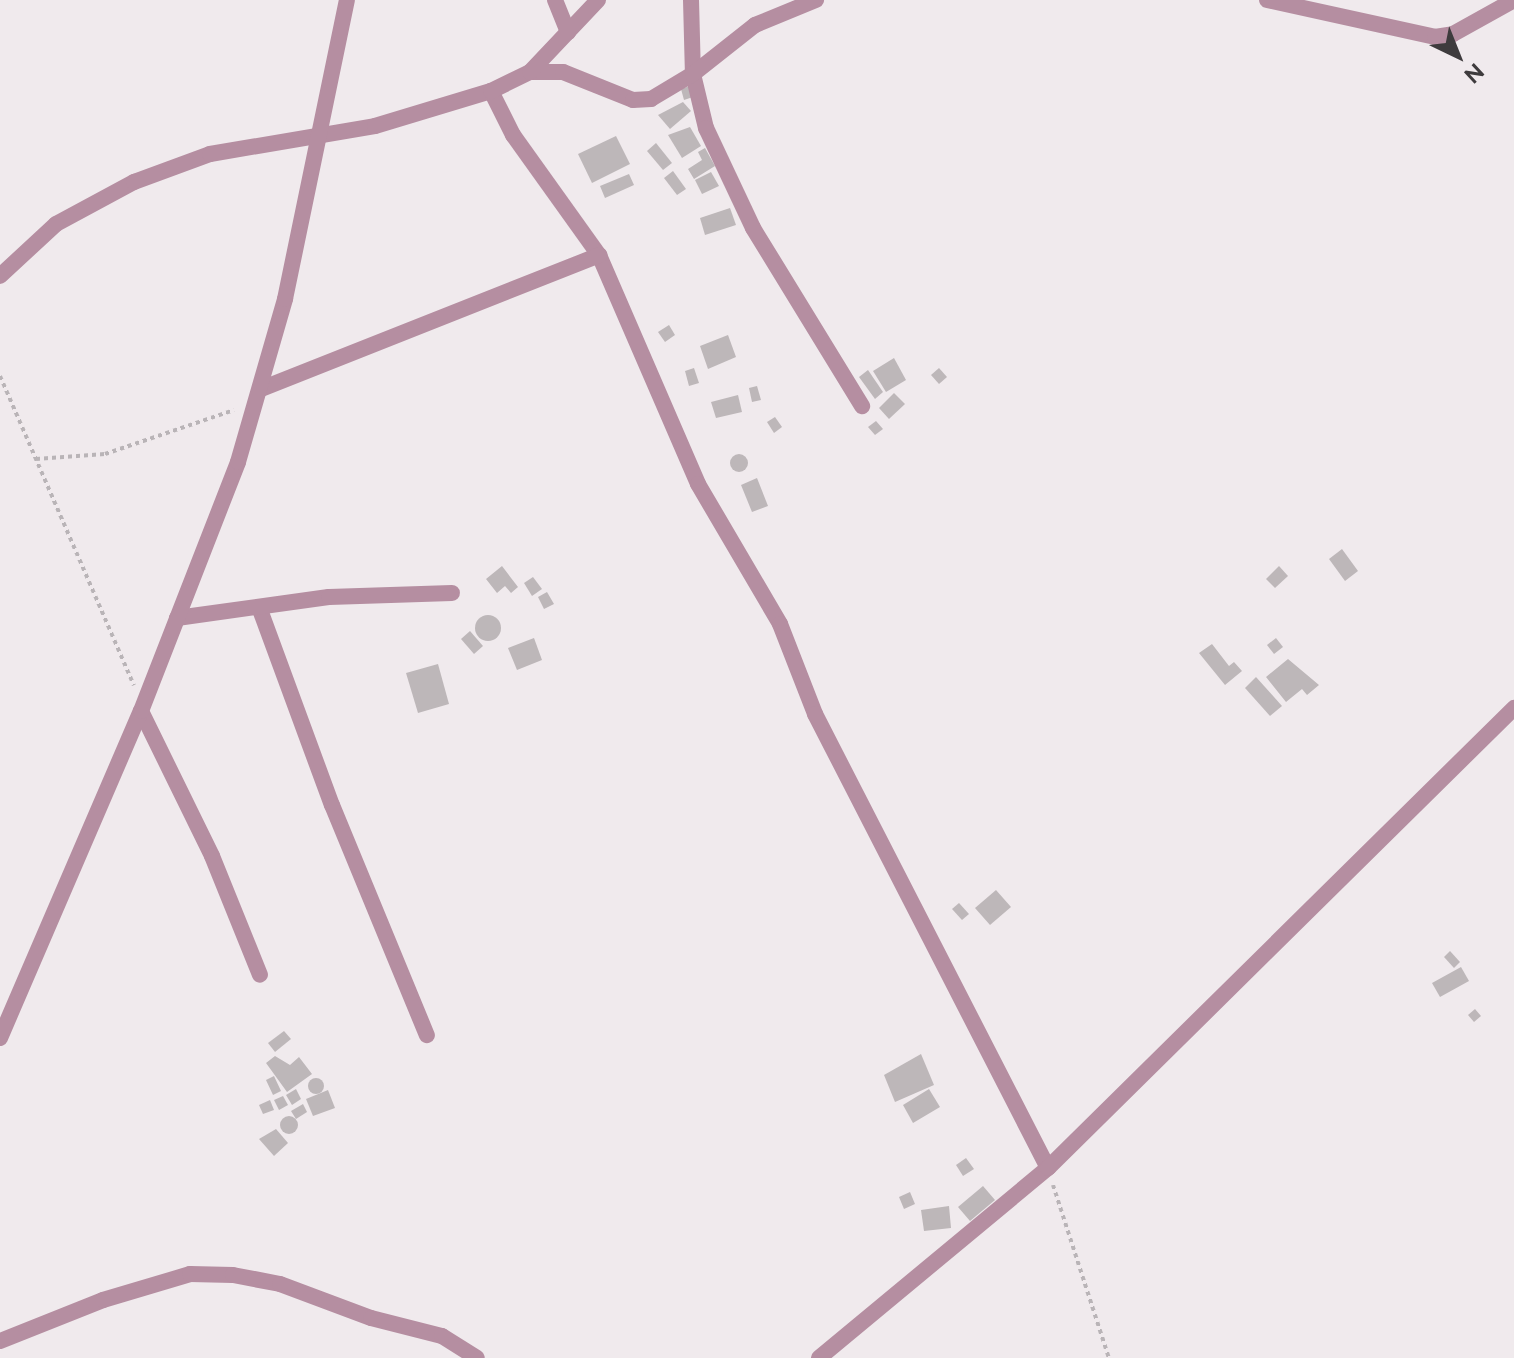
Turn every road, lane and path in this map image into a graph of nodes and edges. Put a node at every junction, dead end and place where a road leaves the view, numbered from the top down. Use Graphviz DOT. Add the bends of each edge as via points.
graph roads {
  1 [pos="347,0"];
  2 [pos="555,0"];
  3 [pos="598,0"];
  4 [pos="691,0"];
  5 [pos="816,0"];
  6 [pos="1267,0"];
  7 [pos="1514,0"];
  8 [pos="568,32"];
  9 [pos="530,72"];
  10 [pos="693,74"];
  11 [pos="491,91"];
  12 [pos="319,135"];
  13 [pos="599,255"];
  14 [pos="0,276"];
  15 [pos="0,376"];
  16 [pos="259,396"];
  17 [pos="862,406"];
  18 [pos="36,459"];
  19 [pos="452,593"];
  20 [pos="259,607"];
  21 [pos="177,618"];
  22 [pos="142,705"];
  23 [pos="1514,708"];
  24 [pos="260,975"];
  25 [pos="427,1035"];
  26 [pos="0,1038"];
  27 [pos="1048,1168"];
  28 [pos="0,1341"];
  29 [pos="477,1358"];
  30 [pos="819,1358"];
  31 [pos="1109,1358"];
  1 -- 12 [label="street"];
  2 -- 8 [label="street"];
  3 -- 8 [label="street"];
  4 -- 10 [label="street"];
  5 -- 10 [label="street" via="755,25"];
  6 -- 7 [label="street" via="1435,37 1453,34"];
  8 -- 9 [label="street"];
  9 -- 10 [label="street" via="581,76 642,101"];
  9 -- 11 [label="street"];
  10 -- 17 [label="street" via="706,128 753,228"];
  11 -- 12 [label="street" via="375,126"];
  11 -- 13 [label="street" via="513,135"];
  12 -- 14 [label="street" via="210,154 134,182 56,224"];
  12 -- 16 [label="street"];
  13 -- 16 [label="street"];
  13 -- 27 [label="street" via="698,484 780,624 815,714"];
  15 -- 18 [label="path"];
  16 -- 18 [label="path" via="105,454"];
  16 -- 21 [label="street"];
  18 -- 22 [label="path"];
  19 -- 20 [label="street" via="329,597"];
  20 -- 21 [label="street"];
  20 -- 25 [label="street" via="332,805"];
  21 -- 22 [label="street"];
  22 -- 24 [label="street"];
  22 -- 26 [label="street"];
  23 -- 27 [label="street"];
  27 -- 30 [label="street"];
  27 -- 31 [label="path"];
  28 -- 29 [label="street" via="103,1300 190,1274 233,1275 280,1284 371,1318 442,1336"];
}
